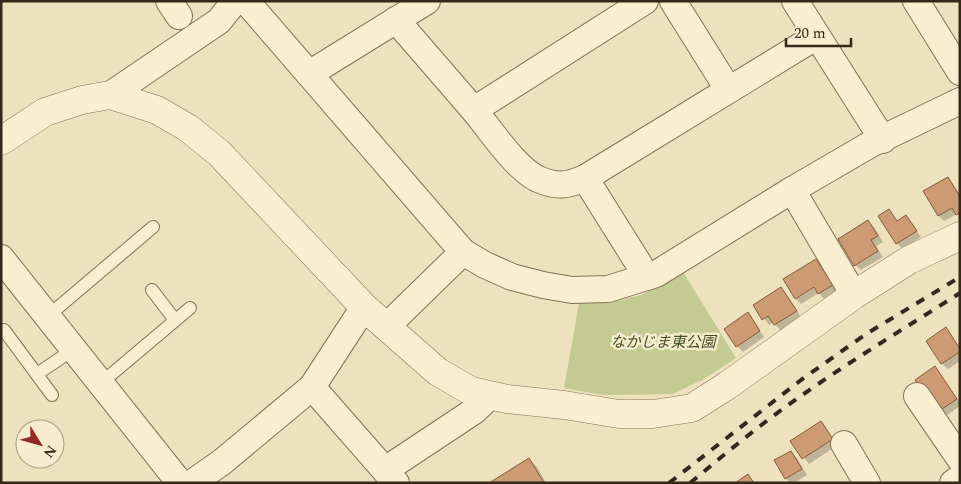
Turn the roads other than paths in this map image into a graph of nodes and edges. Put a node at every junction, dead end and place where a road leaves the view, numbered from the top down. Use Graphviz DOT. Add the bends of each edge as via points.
graph roads {
  1 [pos="236,1"];
  2 [pos="246,1"];
  3 [pos="427,1"];
  4 [pos="645,1"];
  5 [pos="673,1"];
  6 [pos="795,1"];
  7 [pos="916,1"];
  8 [pos="396,20"];
  9 [pos="817,36"];
  10 [pos="960,72"];
  11 [pos="309,74"];
  12 [pos="728,89"];
  13 [pos="110,95"];
  14 [pos="960,101"];
  15 [pos="474,110"];
  16 [pos="883,140"];
  17 [pos="1,141"];
  18 [pos="585,178"];
  19 [pos="792,190"];
  20 [pos="153,227"];
  21 [pos="960,236"];
  22 [pos="463,252"];
  23 [pos="1,258"];
  24 [pos="647,277"];
  25 [pos="152,290"];
  26 [pos="854,295"];
  27 [pos="364,307"];
  28 [pos="190,308"];
  29 [pos="48,316"];
  30 [pos="175,320"];
  31 [pos="386,327"];
  32 [pos="4,330"];
  33 [pos="74,349"];
  34 [pos="37,374"];
  35 [pos="101,383"];
  36 [pos="312,387"];
  37 [pos="52,395"];
  38 [pos="491,395"];
  39 [pos="918,396"];
  40 [pos="844,444"];
  41 [pos="960,459"];
  42 [pos="391,476"];
  43 [pos="960,478"];
  44 [pos="180,483"];
  45 [pos="192,483"];
  46 [pos="867,483"];
  47 [pos="953,483"];
  1 -- 13 [label="street" via="219,21"];
  2 -- 11 [label="street"];
  3 -- 8 [label="street"];
  4 -- 15 [label="street"];
  5 -- 12 [label="street"];
  6 -- 9 [label="street"];
  7 -- 10 [label="street"];
  8 -- 11 [label="street"];
  8 -- 15 [label="street"];
  9 -- 12 [label="street"];
  9 -- 16 [label="street"];
  11 -- 22 [label="street"];
  12 -- 18 [label="street"];
  13 -- 17 [label="street" via="46,112"];
  13 -- 27 [label="street" via="156,110 188,128 219,153"];
  14 -- 16 [label="street"];
  15 -- 18 [label="street" via="520,166 536,178 570,185"];
  16 -- 19 [label="street"];
  18 -- 24 [label="street"];
  19 -- 24 [label="street"];
  19 -- 26 [label="street"];
  20 -- 29 [label="lane"];
  21 -- 26 [label="street" via="909,260"];
  22 -- 24 [label="street" via="512,277 572,290 608,289"];
  22 -- 31 [label="street"];
  23 -- 29 [label="street"];
  25 -- 30 [label="lane"];
  26 -- 38 [label="street" via="692,408 653,414 619,414"];
  27 -- 31 [label="street"];
  27 -- 36 [label="street"];
  28 -- 30 [label="lane"];
  29 -- 33 [label="street"];
  30 -- 35 [label="lane"];
  31 -- 38 [label="street" via="438,372 471,391"];
  32 -- 34 [label="lane"];
  33 -- 34 [label="lane"];
  33 -- 35 [label="street"];
  34 -- 37 [label="lane"];
  35 -- 44 [label="street"];
  36 -- 42 [label="street"];
  36 -- 45 [label="street"];
  38 -- 42 [label="street"];
  39 -- 41 [label="street"];
  40 -- 46 [label="street"];
  43 -- 47 [label="street"];
}
